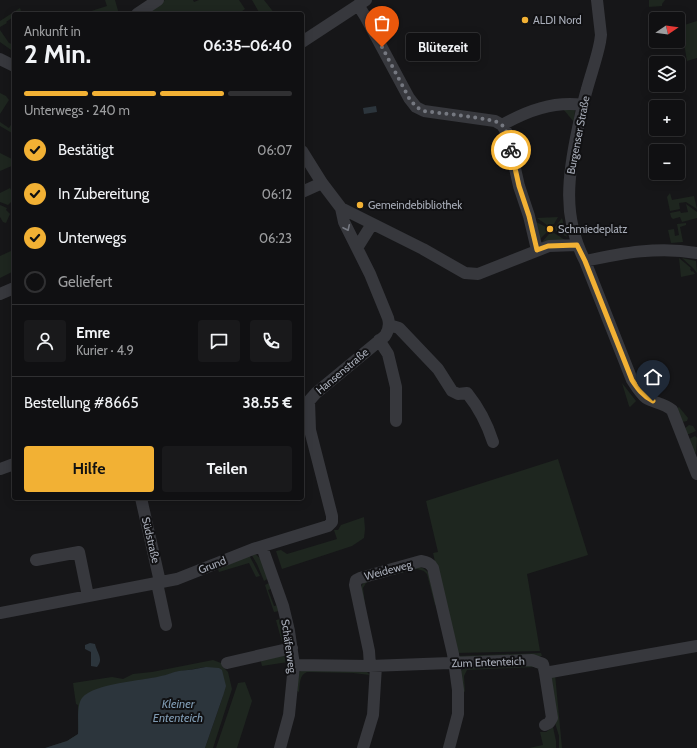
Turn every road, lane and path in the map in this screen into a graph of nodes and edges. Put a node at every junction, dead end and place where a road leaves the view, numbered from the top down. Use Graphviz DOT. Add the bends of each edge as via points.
graph roads {
  1 [pos="158,0"];
  2 [pos="597,0"];
  3 [pos="362,3"];
  4 [pos="140,12"];
  5 [pos="304,41"];
  6 [pos="0,59"];
  7 [pos="12,65"];
  8 [pos="583,105"];
  9 [pos="502,125"];
  10 [pos="304,154"];
  11 [pos="322,183"];
  12 [pos="304,191"];
  13 [pos="341,208"];
  14 [pos="372,224"];
  15 [pos="577,245"];
  16 [pos="357,248"];
  17 [pos="537,250"];
  18 [pos="697,253"];
  19 [pos="585,261"];
  20 [pos="12,289"];
  21 [pos="0,294"];
  22 [pos="389,325"];
  23 [pos="379,340"];
  24 [pos="396,421"];
  25 [pos="492,442"];
  26 [pos="12,465"];
  27 [pos="0,469"];
  28 [pos="697,474"];
  29 [pos="141,500"];
  30 [pos="332,522"];
  31 [pos="262,547"];
  32 [pos="36,560"];
  33 [pos="158,583"];
  34 [pos="88,596"];
  35 [pos="0,613"];
  36 [pos="166,625"];
  37 [pos="697,646"];
  38 [pos="292,648"];
  39 [pos="227,663"];
  40 [pos="454,663"];
  41 [pos="294,664"];
  42 [pos="373,666"];
  43 [pos="546,673"];
  44 [pos="545,725"];
  45 [pos="280,748"];
  46 [pos="363,748"];
  47 [pos="449,748"];
  1 -- 4 [label="street"];
  2 -- 8 [label="street, Burgenser Straße" via="601,35"];
  3 -- 5 [label="street"];
  3 -- 9 [label="street" via="365,16 416,107 424,111 494,121"];
  6 -- 7 [label="street"];
  8 -- 9 [label="street" via="563,104 534,110"];
  8 -- 15 [label="street, Burgenser Straße" via="569,187 570,212"];
  9 -- 17 [label="street" via="507,133"];
  10 -- 11 [label="street"];
  11 -- 12 [label="street"];
  11 -- 13 [label="street"];
  13 -- 14 [label="street"];
  13 -- 16 [label="street, one-way" via="344,222"];
  14 -- 16 [label="street"];
  14 -- 17 [label="street" via="469,274 478,274"];
  15 -- 17 [label="street" via="548,246"];
  15 -- 19 [label="street, Burgenser Straße"];
  16 -- 22 [label="street" via="377,290"];
  18 -- 19 [label="street" via="682,250 637,251"];
  19 -- 28 [label="street, Burgenser Straße" via="632,380 646,397 672,410"];
  20 -- 21 [label="street"];
  22 -- 23 [label="street, Hansenstraße" via="385,336"];
  22 -- 25 [label="street" via="399,328 438,369 452,391 458,394 467,393 488,426"];
  23 -- 24 [label="street, Hansenstraße" via="388,354 396,387"];
  23 -- 30 [label="street, Hansenstraße" via="309,401 310,430 331,508"];
  26 -- 27 [label="street"];
  29 -- 33 [label="street, Südstraße"];
  30 -- 31 [label="street, Grund" via="322,529"];
  31 -- 33 [label="street, Grund" via="186,576"];
  31 -- 38 [label="street, Schäferweg" via="283,606"];
  32 -- 34 [label="street" via="79,552"];
  33 -- 34 [label="street, Grund"];
  33 -- 36 [label="street, Südstraße"];
  34 -- 35 [label="street, Grund"];
  37 -- 43 [label="street"];
  38 -- 39 [label="street"];
  38 -- 41 [label="street, Schäferweg"];
  40 -- 42 [label="street, Zum Ententeich"];
  40 -- 42 [label="street, Weideweg" via="433,568 421,561 356,580"];
  40 -- 43 [label="street, Zum Ententeich" via="532,660 543,664"];
  40 -- 47 [label="street" via="458,707"];
  41 -- 42 [label="street, Zum Ententeich"];
  41 -- 45 [label="street, Schäferweg" via="289,716"];
  42 -- 46 [label="street" via="373,716"];
  43 -- 44 [label="street" via="552,718 550,723"];
}
